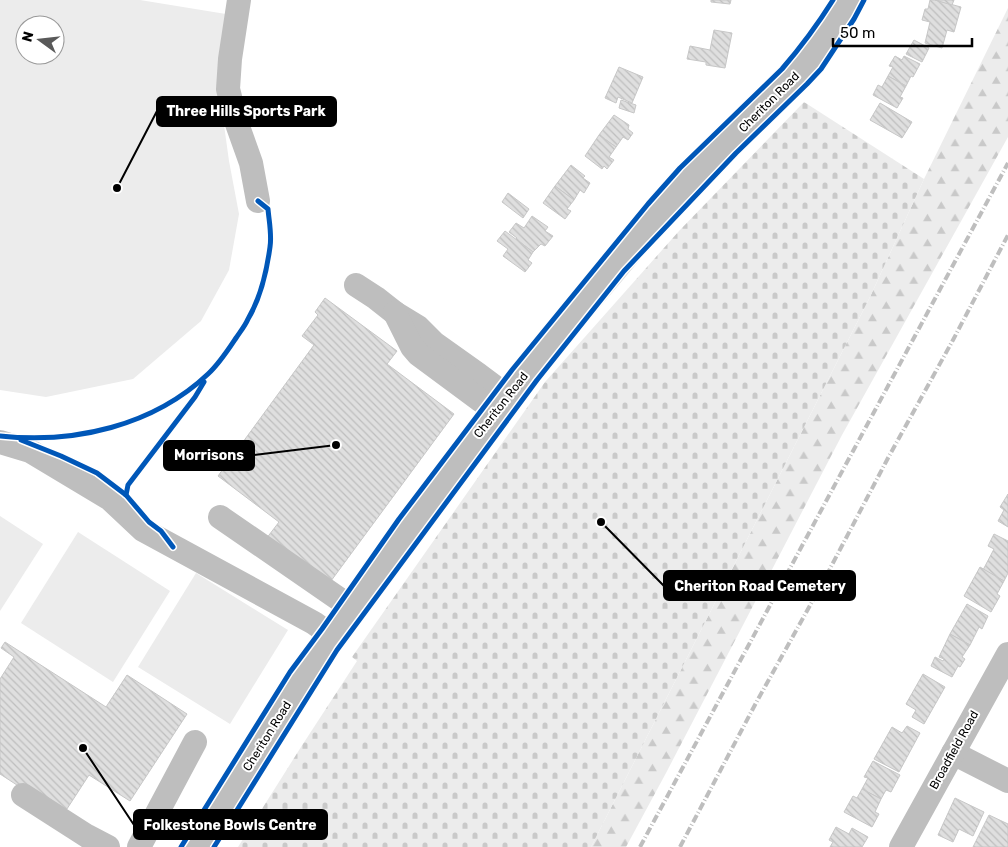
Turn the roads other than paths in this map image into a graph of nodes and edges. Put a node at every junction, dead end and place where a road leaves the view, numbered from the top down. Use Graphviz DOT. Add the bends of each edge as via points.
graph roads {
  1 [pos="240,0"];
  2 [pos="849,0"];
  3 [pos="258,200"];
  4 [pos="356,285"];
  5 [pos="501,404"];
  6 [pos="0,442"];
  7 [pos="220,518"];
  8 [pos="352,608"];
  9 [pos="332,636"];
  10 [pos="1008,654"];
  11 [pos="195,742"];
  12 [pos="952,753"];
  13 [pos="1008,781"];
  14 [pos="23,795"];
  15 [pos="108,847"];
  16 [pos="139,847"];
  17 [pos="199,847"];
  18 [pos="901,847"];
  1 -- 3 [label="street" via="228,89 251,163"];
  2 -- 5 [label="main road, Cheriton Road" via="808,62 652,222"];
  4 -- 5 [label="street" via="395,312 418,354"];
  5 -- 8 [label="main road, Cheriton Road"];
  6 -- 9 [label="street" via="30,451 110,499 143,530 314,623"];
  7 -- 8 [label="street"];
  8 -- 9 [label="main road, Cheriton Road"];
  9 -- 17 [label="main road, Cheriton Road"];
  10 -- 12 [label="street, Broadfield Road"];
  11 -- 16 [label="street"];
  12 -- 13 [label="street"];
  12 -- 18 [label="street, Broadfield Road"];
  14 -- 15 [label="street"];
}
